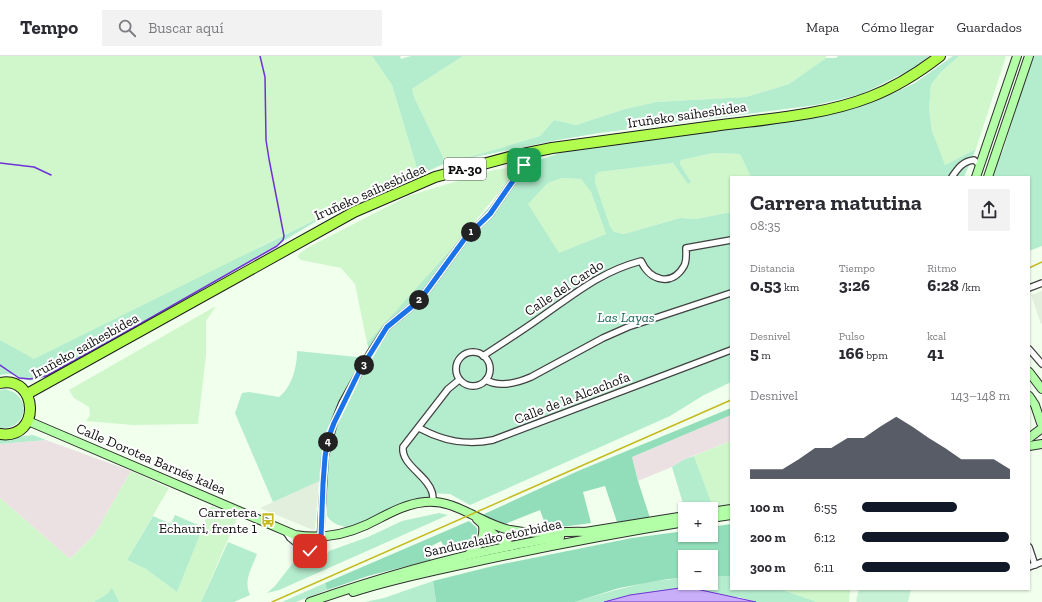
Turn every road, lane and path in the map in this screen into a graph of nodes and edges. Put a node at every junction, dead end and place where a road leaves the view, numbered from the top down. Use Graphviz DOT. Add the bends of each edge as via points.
graph roads {
  1 [pos="940,56"];
  2 [pos="1017,56"];
  3 [pos="1030,56"];
  4 [pos="530,152"];
  5 [pos="980,165"];
  6 [pos="953,176"];
  7 [pos="976,176"];
  8 [pos="988,176"];
  9 [pos="730,240"];
  10 [pos="1042,283"];
  11 [pos="1030,288"];
  12 [pos="730,293"];
  13 [pos="730,350"];
  14 [pos="1030,350"];
  15 [pos="483,356"];
  16 [pos="1042,364"];
  17 [pos="1030,373"];
  18 [pos="459,380"];
  19 [pos="486,380"];
  20 [pos="0,383"];
  21 [pos="1042,389"];
  22 [pos="27,394"];
  23 [pos="1030,398"];
  24 [pos="28,421"];
  25 [pos="1042,427"];
  26 [pos="419,428"];
  27 [pos="0,434"];
  28 [pos="1030,437"];
  29 [pos="1042,444"];
  30 [pos="1030,446"];
  31 [pos="433,502"];
  32 [pos="730,509"];
  33 [pos="718,511"];
  34 [pos="730,515"];
  35 [pos="476,516"];
  36 [pos="678,517"];
  37 [pos="718,517"];
  38 [pos="678,523"];
  39 [pos="483,525"];
  40 [pos="501,528"];
  41 [pos="490,531"];
  42 [pos="286,532"];
  43 [pos="589,535"];
  44 [pos="321,538"];
  45 [pos="483,538"];
  46 [pos="509,545"];
  47 [pos="1030,554"];
  48 [pos="468,555"];
  49 [pos="1042,562"];
  50 [pos="1032,566"];
  51 [pos="441,569"];
  52 [pos="310,602"];
  53 [pos="326,602"];
  1 -- 4 [label="highway, Iruñeko saihesbidea / PA-30" via="921,71 894,86 869,98 837,107"];
  2 -- 5 [label="main road"];
  3 -- 8 [label="main road"];
  4 -- 22 [label="highway, Iruñeko saihesbidea / PA-30" via="435,177 354,212"];
  4 -- 44 [label="street" via="524,165 490,214 466,237 420,300 387,327 356,378 328,439 323,477"];
  5 -- 6 [label="street" via="974,160 968,161 958,167"];
  5 -- 7 [label="main road"];
  9 -- 15 [label="street, Calle del Cardo" via="686,248 684,267 670,278 653,277 641,261 611,271 593,280"];
  10 -- 11 [label="street"];
  12 -- 19 [label="street" via="628,327 519,382 502,385"];
  13 -- 26 [label="street, Calle de la Alcachofa" via="493,440 451,442"];
  14 -- 16 [label="street"];
  15 -- 18 [label="street" via="470,352 461,356 456,365"];
  15 -- 19 [label="street" via="490,370"];
  17 -- 21 [label="main road"];
  18 -- 19 [label="street" via="472,386 478,386"];
  18 -- 26 [label="street" via="448,389"];
  20 -- 22 [label="highway" via="13,384"];
  22 -- 24 [label="highway" via="31,408"];
  23 -- 25 [label="main road"];
  24 -- 27 [label="highway" via="14,433"];
  24 -- 42 [label="main road, Calle Dorotea Barnés kalea"];
  25 -- 28 [label="main road"];
  26 -- 31 [label="street" via="403,447 402,453 432,491"];
  29 -- 30 [label="main road"];
  31 -- 35 [label="main road" via="450,504"];
  31 -- 44 [label="main road" via="400,508 359,528"];
  32 -- 33 [label="main road"];
  34 -- 37 [label="main road"];
  35 -- 39 [label="main road"];
  35 -- 40 [label="main road"];
  36 -- 43 [label="main road, Sanduzelaiko etorbidea"];
  38 -- 43 [label="main road, Sanduzelaiko etorbidea"];
  39 -- 41 [label="main road"];
  39 -- 45 [label="main road"];
  40 -- 41 [label="main road"];
  40 -- 43 [label="main road" via="533,533 573,530"];
  40 -- 46 [label="main road" via="509,538"];
  41 -- 45 [label="main road"];
  41 -- 46 [label="main road"];
  42 -- 44 [label="main road, Calle Dorotea Barnés kalea"];
  42 -- 44 [label="street" via="306,550 315,549"];
  43 -- 46 [label="main road, Sanduzelaiko etorbidea"];
  43 -- 51 [label="main road, Sanduzelaiko etorbidea"];
  45 -- 48 [label="main road"];
  46 -- 48 [label="main road, Sanduzelaiko etorbidea"];
  46 -- 51 [label="main road" via="503,552"];
  47 -- 50 [label="street"];
  48 -- 52 [label="main road, Sanduzelaiko etorbidea" via="374,580"];
  49 -- 50 [label="street"];
  51 -- 53 [label="main road, Sanduzelaiko etorbidea"];
}
